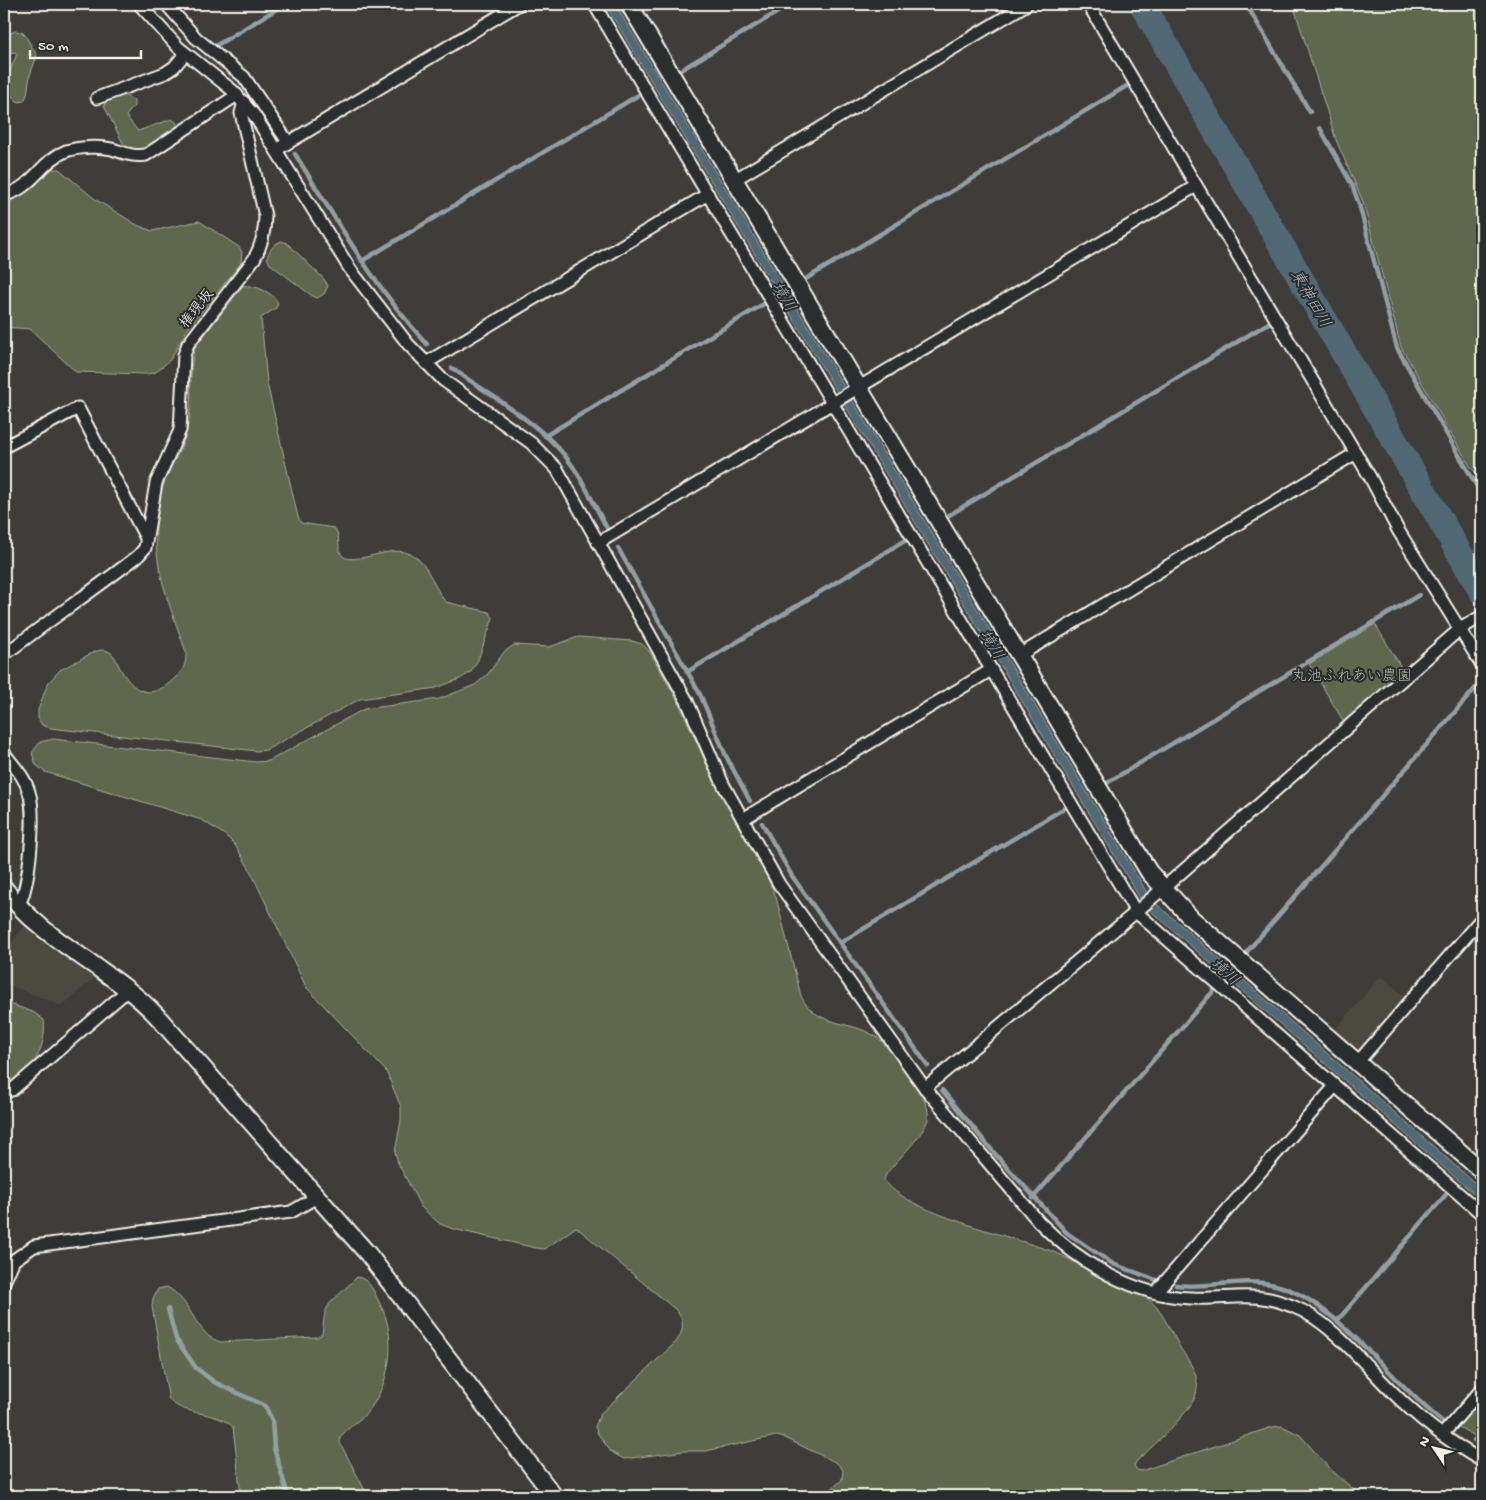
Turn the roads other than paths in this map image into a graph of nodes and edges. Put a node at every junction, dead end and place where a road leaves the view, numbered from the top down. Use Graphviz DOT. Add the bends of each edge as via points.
graph roads {
  1 [pos="139,4"];
  2 [pos="166,4"];
  3 [pos="519,4"];
  4 [pos="594,4"];
  5 [pos="629,4"];
  6 [pos="1027,4"];
  7 [pos="1088,4"];
  8 [pos="185,54"];
  9 [pos="97,98"];
  10 [pos="240,99"];
  11 [pos="288,142"];
  12 [pos="276,150"];
  13 [pos="734,180"];
  14 [pos="1196,186"];
  15 [pos="4,194"];
  16 [pos="708,194"];
  17 [pos="426,363"];
  18 [pos="855,391"];
  19 [pos="835,403"];
  20 [pos="4,447"];
  21 [pos="1356,453"];
  22 [pos="147,540"];
  23 [pos="598,543"];
  24 [pos="1482,616"];
  25 [pos="1465,626"];
  26 [pos="4,655"];
  27 [pos="1018,656"];
  28 [pos="1482,665"];
  29 [pos="991,670"];
  30 [pos="4,753"];
  31 [pos="743,819"];
  32 [pos="4,888"];
  33 [pos="1158,893"];
  34 [pos="18,906"];
  35 [pos="1138,910"];
  36 [pos="1482,918"];
  37 [pos="128,990"];
  38 [pos="1357,1063"];
  39 [pos="1335,1086"];
  40 [pos="925,1088"];
  41 [pos="4,1092"];
  42 [pos="1482,1172"];
  43 [pos="318,1197"];
  44 [pos="1482,1214"];
  45 [pos="4,1282"];
  46 [pos="1156,1292"];
  47 [pos="1482,1389"];
  48 [pos="1442,1435"];
  49 [pos="1482,1461"];
  50 [pos="554,1496"];
  1 -- 8 [label="street"];
  2 -- 11 [label="street" via="196,38 244,78"];
  3 -- 11 [label="street"];
  4 -- 16 [label="street"];
  5 -- 13 [label="street"];
  6 -- 13 [label="street"];
  7 -- 14 [label="street"];
  8 -- 9 [label="street" via="165,72"];
  8 -- 10 [label="street"];
  10 -- 12 [label="street"];
  10 -- 15 [label="street" via="146,155 135,157 105,148 72,150 58,156 25,187"];
  10 -- 22 [label="street, 権現坂" via="265,216 265,232 254,260 188,344 184,356 180,430 156,482"];
  11 -- 12 [label="street"];
  12 -- 17 [label="street" via="350,269 394,328"];
  13 -- 18 [label="street"];
  14 -- 18 [label="street"];
  14 -- 21 [label="street"];
  16 -- 17 [label="street"];
  16 -- 19 [label="street"];
  17 -- 23 [label="street" via="443,380 549,459 564,479"];
  18 -- 19 [label="street"];
  18 -- 27 [label="street"];
  19 -- 23 [label="street"];
  19 -- 29 [label="street"];
  20 -- 22 [label="street" via="78,408"];
  21 -- 25 [label="street" via="1398,530"];
  21 -- 27 [label="street"];
  22 -- 26 [label="street" via="138,556"];
  23 -- 31 [label="street" via="687,701"];
  24 -- 25 [label="street"];
  25 -- 28 [label="street"];
  25 -- 33 [label="street"];
  27 -- 33 [label="street"];
  29 -- 31 [label="street"];
  29 -- 35 [label="street"];
  30 -- 34 [label="street" via="22,777 33,804 26,888"];
  31 -- 40 [label="street" via="780,884"];
  32 -- 34 [label="street"];
  33 -- 35 [label="street"];
  33 -- 38 [label="street"];
  34 -- 37 [label="street" via="40,928"];
  35 -- 39 [label="street"];
  35 -- 40 [label="street"];
  36 -- 38 [label="street"];
  37 -- 41 [label="street" via="12,1090"];
  37 -- 43 [label="street" via="156,1016"];
  38 -- 42 [label="street"];
  39 -- 44 [label="street"];
  39 -- 46 [label="street"];
  40 -- 46 [label="street" via="1060,1242 1108,1274"];
  43 -- 45 [label="street" via="291,1212 34,1246 14,1260"];
  43 -- 50 [label="street" via="368,1254"];
  46 -- 48 [label="street" via="1192,1298 1258,1296 1301,1309 1328,1327 1405,1405"];
  47 -- 48 [label="street"];
  48 -- 49 [label="street"];
}
